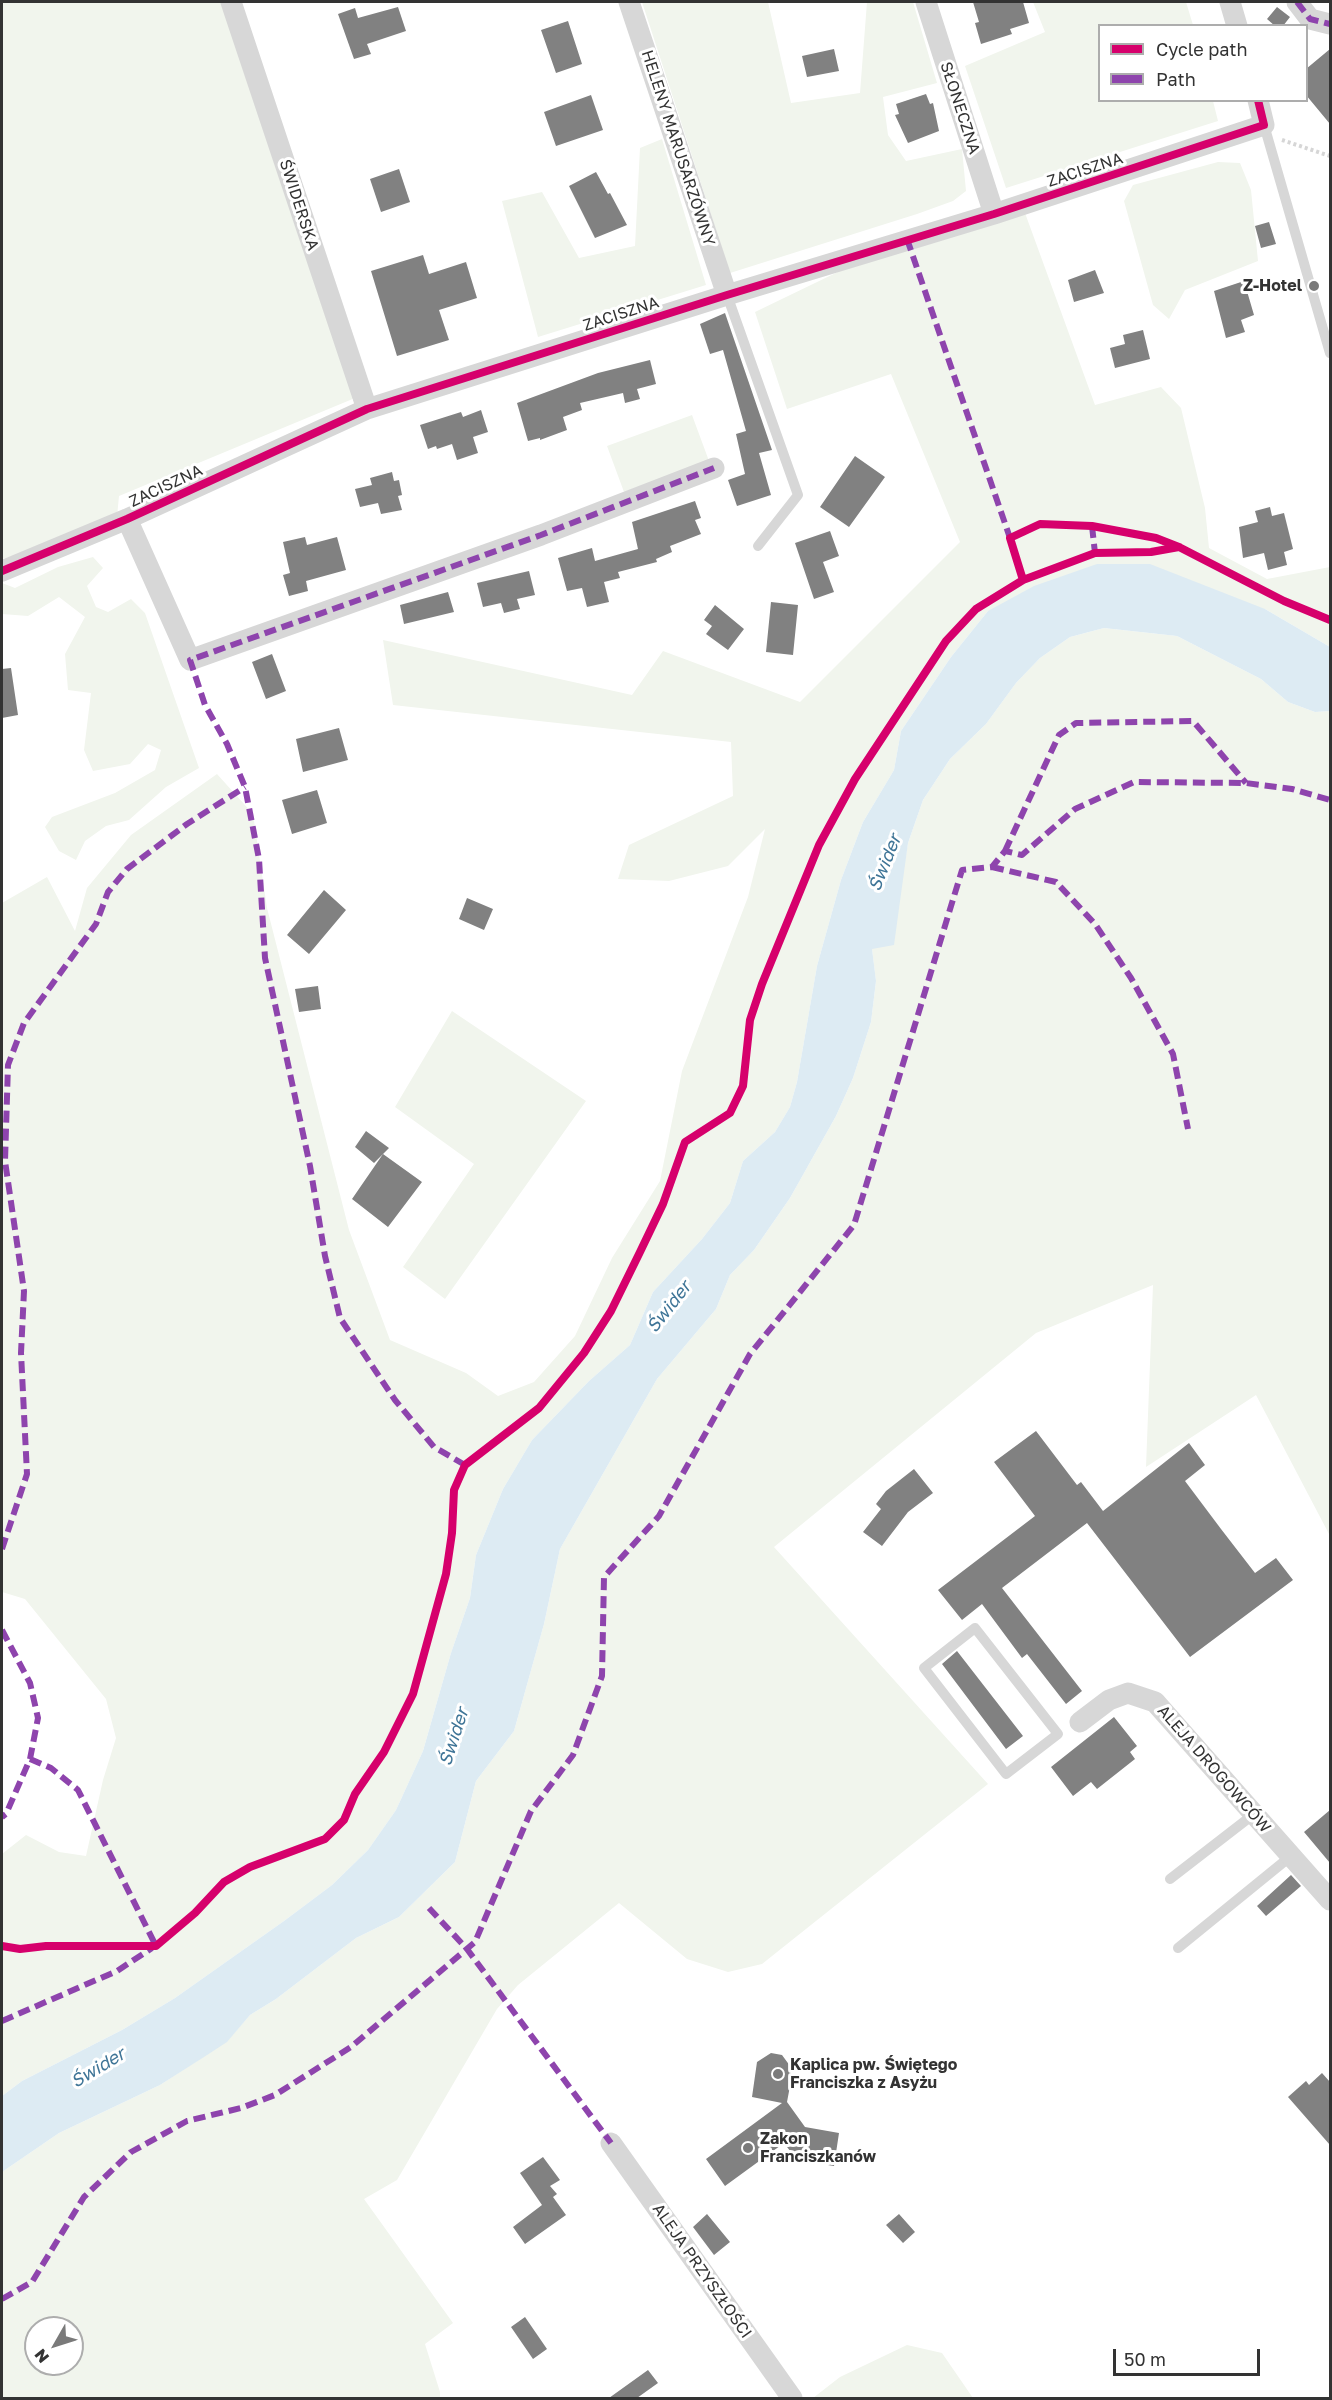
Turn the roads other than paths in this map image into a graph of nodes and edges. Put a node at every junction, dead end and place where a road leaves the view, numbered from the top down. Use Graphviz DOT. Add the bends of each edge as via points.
graph roads {
  1 [pos="231,2"];
  2 [pos="629,2"];
  3 [pos="926,2"];
  4 [pos="1230,2"];
  5 [pos="1297,2"];
  6 [pos="1236,24"];
  7 [pos="1330,24"];
  8 [pos="1259,102"];
  9 [pos="1267,134"];
  10 [pos="994,214"];
  11 [pos="727,295"];
  12 [pos="1329,337"];
  13 [pos="1330,353"];
  14 [pos="367,409"];
  15 [pos="714,468"];
  16 [pos="127,519"];
  17 [pos="758,546"];
  18 [pos="2,571"];
  19 [pos="1069,1728"];
  20 [pos="1254,1814"];
  21 [pos="1291,1856"];
  22 [pos="1170,1879"];
  23 [pos="1330,1900"];
  24 [pos="1178,1948"];
  25 [pos="612,2143"];
  26 [pos="792,2398"];
  1 -- 14 [label="street, ŚWIDERSKA"];
  2 -- 11 [label="street, HELENY MARUSARZÓWNY"];
  3 -- 10 [label="street, SŁONECZNA"];
  4 -- 6 [label="street"];
  5 -- 7 [label="street" via="1311,20"];
  8 -- 9 [label="street"];
  9 -- 10 [label="street, ZACISZNA"];
  9 -- 12 [label="lane"];
  10 -- 11 [label="street, ZACISZNA"];
  11 -- 14 [label="street, ZACISZNA"];
  11 -- 17 [label="lane" via="798,495"];
  12 -- 13 [label="lane"];
  14 -- 16 [label="street, ZACISZNA"];
  15 -- 16 [label="street" via="541,535 190,660"];
  16 -- 18 [label="street, ZACISZNA"];
  19 -- 19 [label="lane" via="1006,1774 924,1668 975,1628"];
  19 -- 20 [label="street, ALEJA DROGOWCÓW" via="1109,1700 1128,1693 1155,1702"];
  20 -- 21 [label="street, ALEJA DROGOWCÓW"];
  20 -- 22 [label="lane"];
  21 -- 23 [label="street, ALEJA DROGOWCÓW"];
  21 -- 24 [label="lane"];
  25 -- 26 [label="street, ALEJA PRZYSZŁOŚCI"];
}
